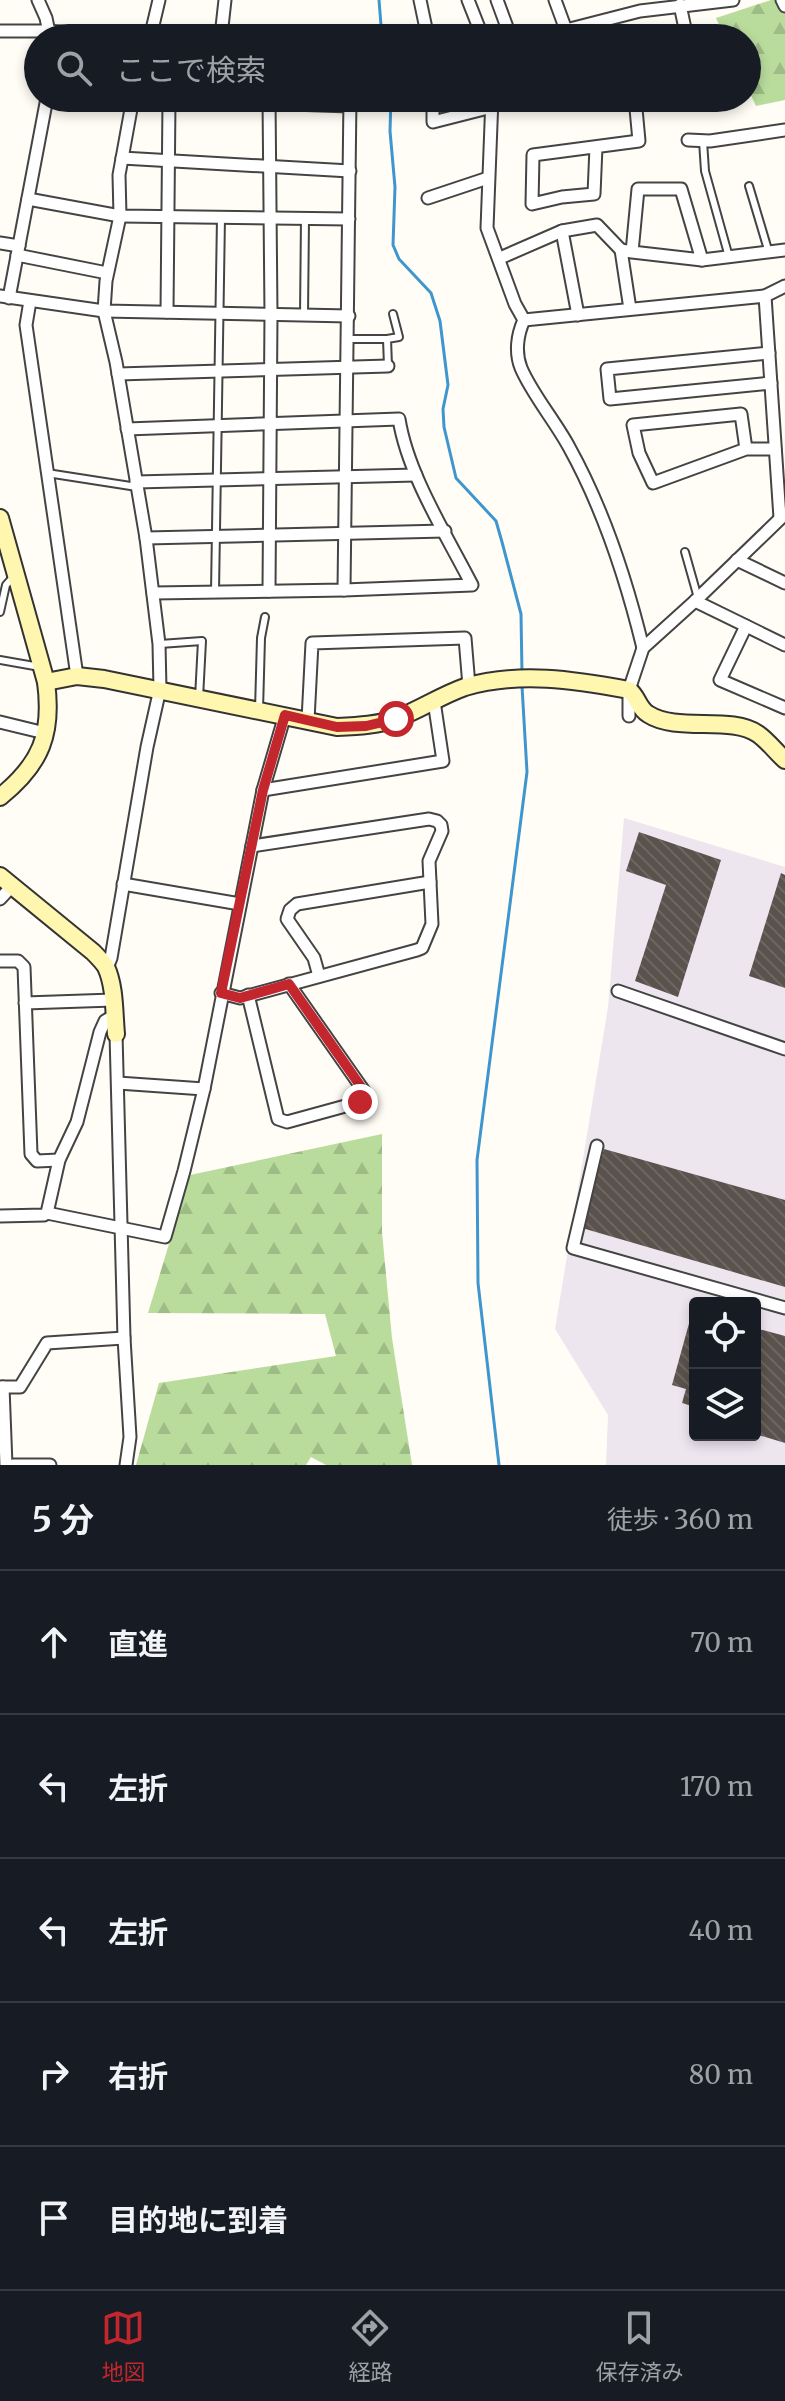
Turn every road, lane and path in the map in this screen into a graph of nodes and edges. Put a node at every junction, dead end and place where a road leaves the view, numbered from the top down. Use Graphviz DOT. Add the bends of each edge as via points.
graph roads {
  1 [pos="38,0"];
  2 [pos="159,0"];
  3 [pos="225,0"];
  4 [pos="420,0"];
  5 [pos="468,0"];
  6 [pos="497,0"];
  7 [pos="555,0"];
  8 [pos="733,0"];
  9 [pos="782,0"];
  10 [pos="711,1"];
  11 [pos="680,5"];
  12 [pos="785,6"];
  13 [pos="47,24"];
  14 [pos="153,24"];
  15 [pos="222,24"];
  16 [pos="425,24"];
  17 [pos="477,24"];
  18 [pos="506,24"];
  19 [pos="563,24"];
  20 [pos="598,24"];
  21 [pos="684,24"];
  22 [pos="0,31"];
  23 [pos="24,32"];
  24 [pos="44,112"];
  25 [pos="127,112"];
  26 [pos="169,112"];
  27 [pos="269,112"];
  28 [pos="350,112"];
  29 [pos="433,112"];
  30 [pos="464,112"];
  31 [pos="492,112"];
  32 [pos="636,112"];
  33 [pos="785,130"];
  34 [pos="688,140"];
  35 [pos="703,141"];
  36 [pos="596,147"];
  37 [pos="122,158"];
  38 [pos="169,161"];
  39 [pos="270,166"];
  40 [pos="350,171"];
  41 [pos="488,178"];
  42 [pos="749,186"];
  43 [pos="428,198"];
  44 [pos="28,199"];
  45 [pos="120,216"];
  46 [pos="168,216"];
  47 [pos="221,217"];
  48 [pos="270,218"];
  49 [pos="305,218"];
  50 [pos="349,219"];
  51 [pos="562,231"];
  52 [pos="0,243"];
  53 [pos="18,250"];
  54 [pos="785,250"];
  55 [pos="626,251"];
  56 [pos="769,253"];
  57 [pos="729,257"];
  58 [pos="500,258"];
  59 [pos="702,260"];
  60 [pos="107,273"];
  61 [pos="785,286"];
  62 [pos="765,296"];
  63 [pos="4,297"];
  64 [pos="30,301"];
  65 [pos="630,309"];
  66 [pos="104,311"];
  67 [pos="167,312"];
  68 [pos="221,313"];
  69 [pos="271,314"];
  70 [pos="393,314"];
  71 [pos="304,315"];
  72 [pos="578,315"];
  73 [pos="349,316"];
  74 [pos="524,320"];
  75 [pos="348,339"];
  76 [pos="387,339"];
  77 [pos="769,353"];
  78 [pos="388,366"];
  79 [pos="348,367"];
  80 [pos="271,369"];
  81 [pos="219,371"];
  82 [pos="118,374"];
  83 [pos="771,383"];
  84 [pos="347,421"];
  85 [pos="270,424"];
  86 [pos="218,426"];
  87 [pos="127,429"];
  88 [pos="746,449"];
  89 [pos="775,449"];
  90 [pos="47,473"];
  91 [pos="416,475"];
  92 [pos="346,477"];
  93 [pos="270,479"];
  94 [pos="217,481"];
  95 [pos="137,484"];
  96 [pos="782,516"];
  97 [pos="0,518"];
  98 [pos="445,531"];
  99 [pos="345,533"];
  100 [pos="269,535"];
  101 [pos="216,536"];
  102 [pos="146,538"];
  103 [pos="685,552"];
  104 [pos="737,560"];
  105 [pos="17,574"];
  106 [pos="785,583"];
  107 [pos="344,590"];
  108 [pos="269,591"];
  109 [pos="215,592"];
  110 [pos="153,593"];
  111 [pos="697,599"];
  112 [pos="0,612"];
  113 [pos="265,617"];
  114 [pos="746,626"];
  115 [pos="159,644"];
  116 [pos="785,645"];
  117 [pos="643,648"];
  118 [pos="0,660"];
  119 [pos="44,675"];
  120 [pos="77,676"];
  121 [pos="469,686"];
  122 [pos="160,689"];
  123 [pos="629,690"];
  124 [pos="199,698"];
  125 [pos="434,701"];
  126 [pos="785,708"];
  127 [pos="259,710"];
  128 [pos="285,715"];
  129 [pos="629,716"];
  130 [pos="308,720"];
  131 [pos="0,722"];
  132 [pos="45,733"];
  133 [pos="785,760"];
  134 [pos="263,790"];
  135 [pos="0,797"];
  136 [pos="252,846"];
  137 [pos="6,881"];
  138 [pos="430,882"];
  139 [pos="123,884"];
  140 [pos="0,899"];
  141 [pos="240,904"];
  142 [pos="0,961"];
  143 [pos="107,968"];
  144 [pos="319,976"];
  145 [pos="289,984"];
  146 [pos="618,991"];
  147 [pos="221,993"];
  148 [pos="248,995"];
  149 [pos="25,1003"];
  150 [pos="114,1008"];
  151 [pos="116,1034"];
  152 [pos="785,1049"];
  153 [pos="118,1083"];
  154 [pos="204,1089"];
  155 [pos="597,1146"];
  156 [pos="59,1160"];
  157 [pos="47,1213"];
  158 [pos="0,1216"];
  159 [pos="121,1226"];
  160 [pos="785,1308"];
  161 [pos="124,1338"];
  162 [pos="2,1387"];
  163 [pos="6,1465"];
  164 [pos="13,1465"];
  165 [pos="50,1465"];
  166 [pos="126,1465"];
  1 -- 13 [label="street"];
  2 -- 14 [label="street"];
  3 -- 15 [label="street"];
  4 -- 16 [label="street"];
  5 -- 17 [label="street"];
  6 -- 18 [label="street"];
  7 -- 19 [label="street"];
  8 -- 10 [label="street"];
  9 -- 12 [label="street"];
  10 -- 11 [label="street"];
  11 -- 20 [label="street"];
  11 -- 21 [label="street"];
  22 -- 23 [label="street"];
  24 -- 44 [label="street"];
  25 -- 37 [label="street"];
  26 -- 38 [label="street"];
  27 -- 39 [label="street"];
  28 -- 40 [label="street"];
  29 -- 30 [label="street" via="433,122"];
  31 -- 41 [label="street"];
  32 -- 36 [label="street" via="639,141"];
  33 -- 35 [label="street"];
  34 -- 35 [label="street"];
  35 -- 57 [label="lane" via="705,171"];
  36 -- 36 [label="street" via="594,194 532,204 533,155"];
  37 -- 38 [label="street"];
  37 -- 45 [label="street"];
  38 -- 39 [label="street"];
  38 -- 46 [label="street"];
  39 -- 40 [label="street"];
  39 -- 48 [label="street"];
  40 -- 50 [label="street"];
  41 -- 43 [label="street"];
  41 -- 58 [label="street" via="487,228"];
  42 -- 56 [label="lane"];
  44 -- 45 [label="street"];
  44 -- 53 [label="street"];
  45 -- 46 [label="street"];
  45 -- 60 [label="street"];
  46 -- 47 [label="street"];
  46 -- 67 [label="street"];
  47 -- 48 [label="street"];
  47 -- 68 [label="lane"];
  48 -- 49 [label="street"];
  48 -- 69 [label="street"];
  49 -- 50 [label="street"];
  49 -- 71 [label="lane"];
  50 -- 73 [label="street"];
  51 -- 55 [label="street" via="597,225"];
  51 -- 58 [label="street"];
  51 -- 72 [label="street"];
  52 -- 53 [label="street"];
  53 -- 60 [label="street"];
  53 -- 63 [label="street"];
  54 -- 56 [label="street"];
  55 -- 59 [label="street"];
  55 -- 59 [label="street" via="638,189 681,189"];
  55 -- 65 [label="street"];
  56 -- 57 [label="street"];
  57 -- 59 [label="street"];
  58 -- 74 [label="street"];
  60 -- 66 [label="street"];
  61 -- 62 [label="street"];
  62 -- 65 [label="street"];
  62 -- 77 [label="street"];
  63 -- 64 [label="street"];
  64 -- 66 [label="street"];
  64 -- 90 [label="street" via="26,325"];
  65 -- 72 [label="street"];
  66 -- 67 [label="street"];
  66 -- 82 [label="street"];
  67 -- 68 [label="street"];
  68 -- 69 [label="street"];
  68 -- 81 [label="lane"];
  69 -- 71 [label="street"];
  69 -- 80 [label="street"];
  70 -- 76 [label="lane" via="399,337"];
  71 -- 73 [label="street"];
  72 -- 74 [label="street"];
  73 -- 75 [label="street"];
  74 -- 117 [label="street" via="518,332 521,367 569,446 604,519"];
  75 -- 76 [label="lane"];
  75 -- 79 [label="street"];
  76 -- 78 [label="lane"];
  77 -- 83 [label="street"];
  77 -- 83 [label="street" via="607,369 610,399"];
  78 -- 79 [label="street"];
  79 -- 80 [label="street"];
  79 -- 84 [label="street"];
  80 -- 81 [label="street"];
  80 -- 85 [label="street"];
  81 -- 82 [label="street"];
  81 -- 86 [label="lane"];
  82 -- 87 [label="street"];
  83 -- 89 [label="street"];
  84 -- 85 [label="street"];
  84 -- 91 [label="street" via="399,419"];
  84 -- 92 [label="street"];
  85 -- 86 [label="street"];
  85 -- 93 [label="street"];
  86 -- 87 [label="street"];
  86 -- 94 [label="lane"];
  87 -- 95 [label="street"];
  88 -- 88 [label="street" via="741,414 633,425 653,483"];
  88 -- 89 [label="street"];
  89 -- 96 [label="street"];
  90 -- 95 [label="lane"];
  90 -- 120 [label="street"];
  91 -- 92 [label="street"];
  91 -- 98 [label="street"];
  92 -- 93 [label="street"];
  92 -- 99 [label="street"];
  93 -- 94 [label="street"];
  93 -- 100 [label="street"];
  94 -- 95 [label="street"];
  94 -- 101 [label="lane"];
  95 -- 102 [label="street"];
  96 -- 104 [label="street"];
  97 -- 105 [label="street"];
  98 -- 99 [label="street"];
  98 -- 107 [label="street" via="472,585"];
  99 -- 100 [label="street"];
  99 -- 107 [label="street"];
  100 -- 101 [label="street"];
  100 -- 108 [label="street"];
  101 -- 102 [label="street"];
  101 -- 109 [label="lane"];
  102 -- 110 [label="street"];
  103 -- 111 [label="lane"];
  104 -- 106 [label="street"];
  104 -- 111 [label="street"];
  105 -- 112 [label="lane" via="6,585"];
  105 -- 119 [label="street"];
  107 -- 108 [label="street"];
  108 -- 109 [label="street"];
  109 -- 110 [label="street"];
  110 -- 115 [label="street"];
  111 -- 114 [label="street"];
  111 -- 117 [label="street"];
  113 -- 127 [label="lane"];
  114 -- 116 [label="street"];
  114 -- 126 [label="street" via="720,680"];
  115 -- 122 [label="street"];
  115 -- 124 [label="lane" via="202,641"];
  117 -- 123 [label="street"];
  118 -- 119 [label="lane"];
  119 -- 120 [label="street"];
  119 -- 132 [label="street" via="49,705"];
  120 -- 122 [label="street"];
  121 -- 123 [label="street" via="536,677"];
  121 -- 125 [label="street"];
  121 -- 130 [label="street" via="465,638 312,643"];
  122 -- 124 [label="street"];
  122 -- 139 [label="street"];
  123 -- 129 [label="street"];
  123 -- 133 [label="street" via="646,713 661,720 740,727 757,733"];
  124 -- 127 [label="street"];
  125 -- 130 [label="street" via="366,726"];
  125 -- 134 [label="street" via="443,761"];
  127 -- 128 [label="street"];
  128 -- 130 [label="street"];
  128 -- 134 [label="street"];
  131 -- 132 [label="street"];
  132 -- 135 [label="street" via="31,766"];
  134 -- 136 [label="street"];
  136 -- 138 [label="street" via="429,819 442,831 429,861"];
  136 -- 141 [label="street"];
  137 -- 140 [label="street"];
  137 -- 143 [label="street"];
  138 -- 144 [label="street" via="432,924 422,948"];
  138 -- 144 [label="street" via="297,904 287,919 314,958"];
  139 -- 141 [label="street"];
  139 -- 143 [label="street"];
  141 -- 147 [label="street"];
  142 -- 149 [label="street" via="18,961 24,967"];
  143 -- 150 [label="street"];
  144 -- 145 [label="street"];
  145 -- 148 [label="street"];
  145 -- 148 [label="street" via="364,1091 360,1102 287,1122 278,1119"];
  146 -- 152 [label="street"];
  147 -- 148 [label="street"];
  147 -- 154 [label="street"];
  149 -- 150 [label="street"];
  149 -- 156 [label="street" via="31,1154 37,1161"];
  150 -- 151 [label="street"];
  150 -- 156 [label="street" via="100,1032 77,1122"];
  151 -- 153 [label="street"];
  153 -- 154 [label="street"];
  153 -- 159 [label="street"];
  154 -- 159 [label="street" via="165,1237"];
  155 -- 160 [label="street" via="573,1248"];
  156 -- 157 [label="street"];
  157 -- 158 [label="street"];
  157 -- 159 [label="street"];
  159 -- 161 [label="street"];
  161 -- 162 [label="street" via="47,1343 20,1387"];
  161 -- 166 [label="street" via="130,1437"];
  162 -- 163 [label="street"];
  164 -- 165 [label="street"];
}
